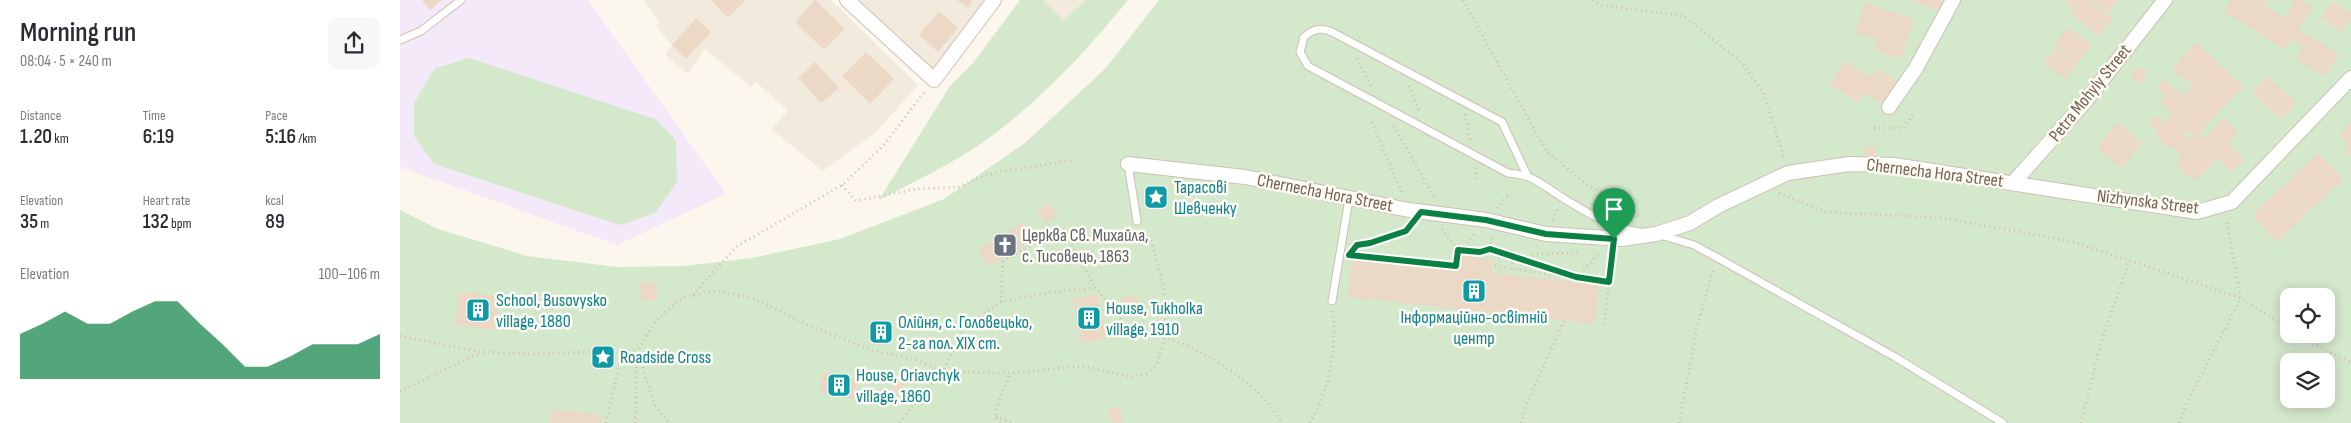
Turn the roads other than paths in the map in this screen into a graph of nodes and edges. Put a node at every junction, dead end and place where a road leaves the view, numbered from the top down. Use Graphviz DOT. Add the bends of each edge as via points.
graph roads {
  1 [pos="461,0"];
  2 [pos="847,0"];
  3 [pos="994,0"];
  4 [pos="1953,0"];
  5 [pos="2165,0"];
  6 [pos="400,40"];
  7 [pos="2351,78"];
  8 [pos="1889,107"];
  9 [pos="1128,164"];
  10 [pos="1527,174"];
  11 [pos="2013,183"];
  12 [pos="1349,199"];
  13 [pos="1138,221"];
  14 [pos="1656,234"];
  15 [pos="1332,300"];
  16 [pos="2003,423"];
  1 -- 6 [label="lane" via="421,31"];
  2 -- 3 [label="street" via="934,80"];
  4 -- 8 [label="street" via="1916,68"];
  5 -- 11 [label="street, Petra Mohyly Street" via="2084,103"];
  7 -- 11 [label="street, Nizhynska Street" via="2232,202 2223,206 2196,212"];
  9 -- 12 [label="street, Chernecha Hora Street" via="1245,177"];
  9 -- 13 [label="lane"];
  10 -- 10 [label="lane" via="1502,122 1324,29 1309,32 1301,44 1302,59 1308,66 1508,173"];
  10 -- 14 [label="lane" via="1619,229"];
  11 -- 14 [label="street, Chernecha Hora Street" via="1894,165 1849,164 1788,173 1690,223"];
  12 -- 14 [label="street, Chernecha Hora Street" via="1486,220 1546,234 1614,239"];
  12 -- 15 [label="lane"];
  14 -- 16 [label="lane" via="1694,245 1895,357"];
}
